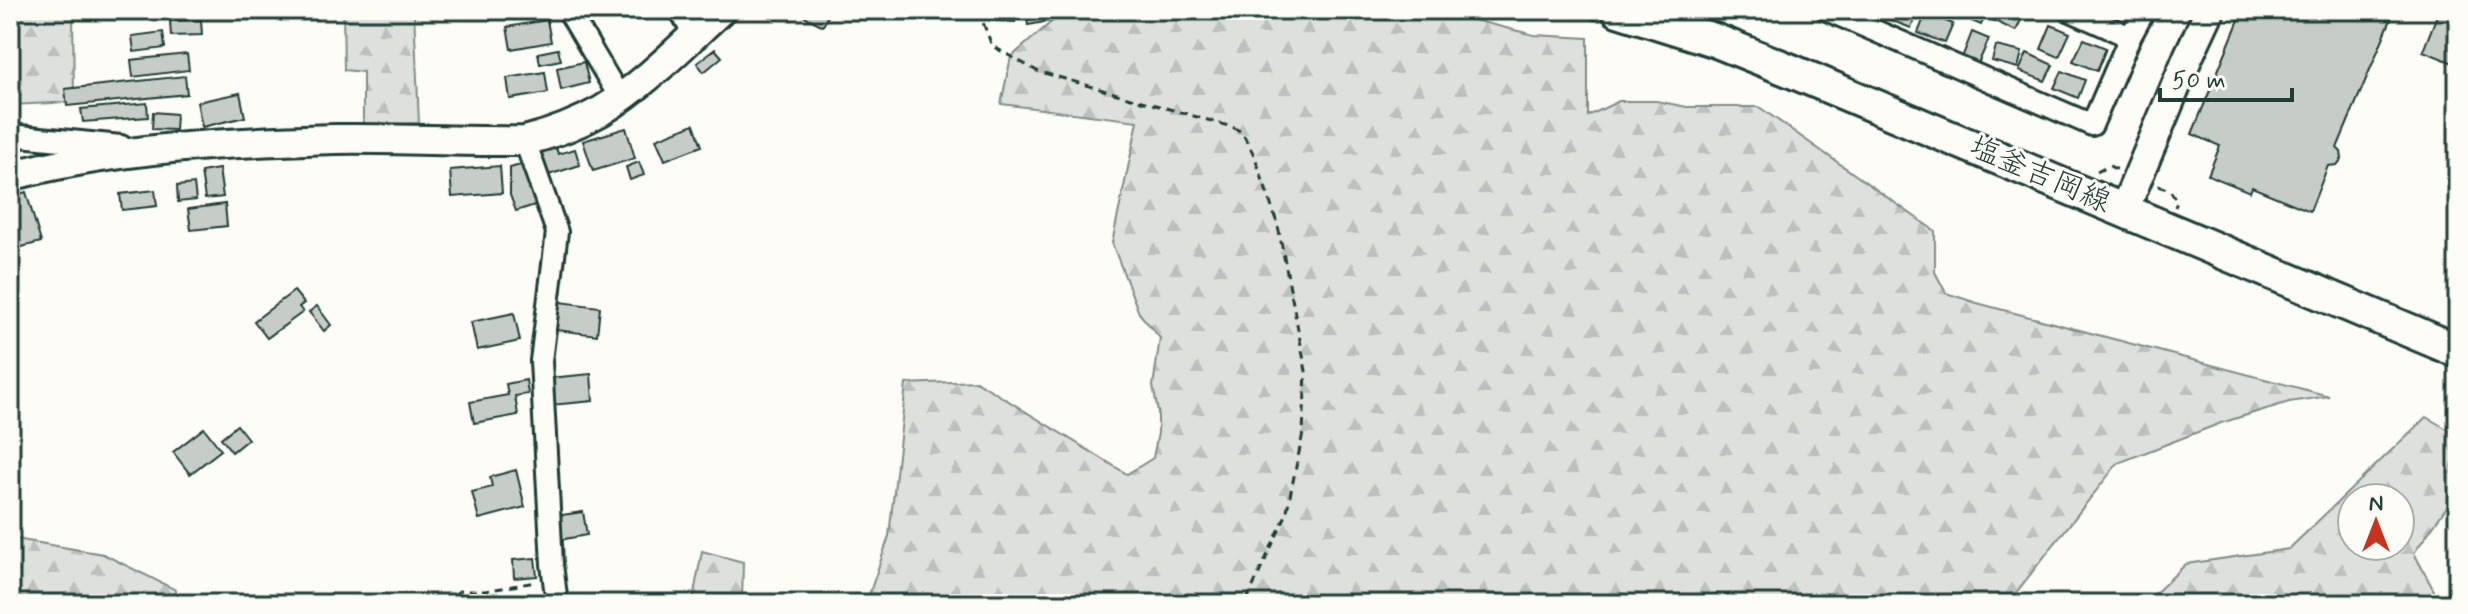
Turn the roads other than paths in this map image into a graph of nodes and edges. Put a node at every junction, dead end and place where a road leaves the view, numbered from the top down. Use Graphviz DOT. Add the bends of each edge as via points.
graph roads {
  1 [pos="568,10"];
  2 [pos="680,10"];
  3 [pos="721,10"];
  4 [pos="1827,10"];
  5 [pos="2069,10"];
  6 [pos="2145,10"];
  7 [pos="2210,10"];
  8 [pos="1633,12"];
  9 [pos="694,35"];
  10 [pos="2130,37"];
  11 [pos="620,98"];
  12 [pos="10,135"];
  13 [pos="525,141"];
  14 [pos="160,151"];
  15 [pos="10,176"];
  16 [pos="2124,210"];
  17 [pos="2458,351"];
  18 [pos="557,604"];
  1 -- 11 [label="street"];
  2 -- 9 [label="street"];
  3 -- 9 [label="street"];
  4 -- 10 [label="street" via="2092,125"];
  5 -- 10 [label="street"];
  6 -- 10 [label="street"];
  7 -- 16 [label="street"];
  8 -- 16 [label="main road, 塩釜吉岡線" via="1789,70"];
  9 -- 11 [label="street"];
  11 -- 13 [label="street" via="600,112"];
  12 -- 14 [label="street"];
  13 -- 14 [label="street" via="338,139"];
  13 -- 18 [label="street" via="557,232 541,361"];
  14 -- 15 [label="street" via="71,161"];
  16 -- 17 [label="main road, 塩釜吉岡線"];
}
